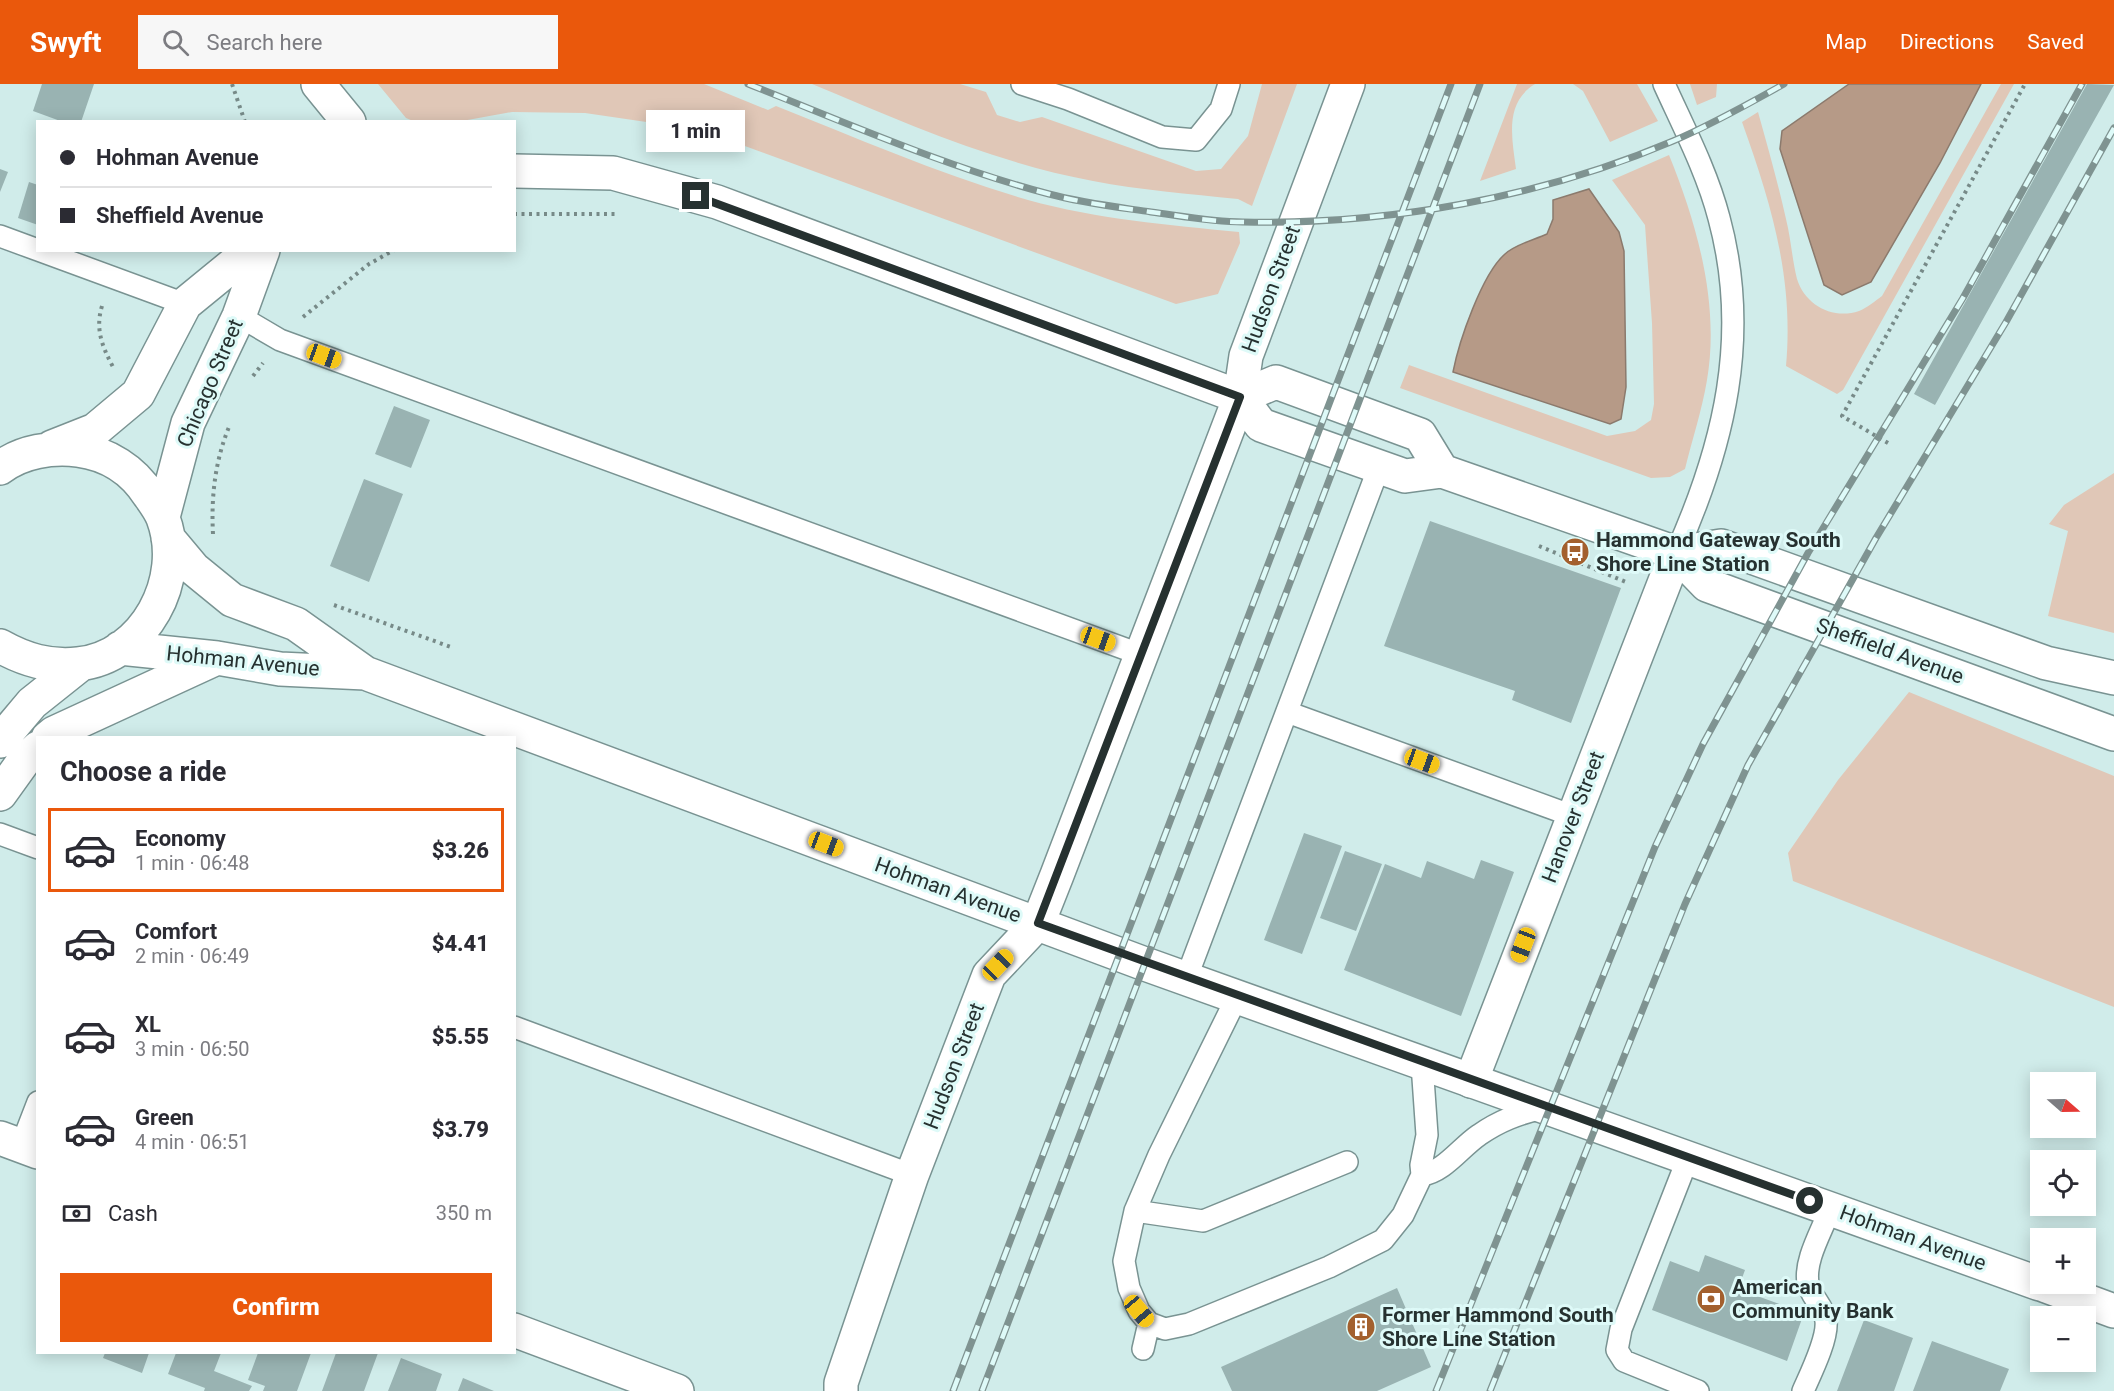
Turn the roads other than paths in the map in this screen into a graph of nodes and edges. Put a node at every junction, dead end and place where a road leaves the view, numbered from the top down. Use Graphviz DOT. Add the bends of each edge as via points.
graph roads {
  1 [pos="318,84"];
  2 [pos="1022,84"];
  3 [pos="1229,84"];
  4 [pos="1348,84"];
  5 [pos="1664,84"];
  6 [pos="347,120"];
  7 [pos="516,171"];
  8 [pos="0,236"];
  9 [pos="36,249"];
  10 [pos="43,252"];
  11 [pos="249,252"];
  12 [pos="262,252"];
  13 [pos="185,304"];
  14 [pos="238,316"];
  15 [pos="1240,397"];
  16 [pos="43,450"];
  17 [pos="1,466"];
  18 [pos="1378,467"];
  19 [pos="1442,471"];
  20 [pos="166,527"];
  21 [pos="1676,553"];
  22 [pos="0,646"];
  23 [pos="120,648"];
  24 [pos="1142,655"];
  25 [pos="217,658"];
  26 [pos="81,664"];
  27 [pos="366,673"];
  28 [pos="2114,678"];
  29 [pos="1287,712"];
  30 [pos="2114,734"];
  31 [pos="50,736"];
  32 [pos="0,741"];
  33 [pos="36,750"];
  34 [pos="0,794"];
  35 [pos="1573,816"];
  36 [pos="0,834"];
  37 [pos="36,847"];
  38 [pos="1038,923"];
  39 [pos="1186,979"];
  40 [pos="1237,997"];
  41 [pos="516,1028"];
  42 [pos="1422,1064"];
  43 [pos="1471,1081"];
  44 [pos="36,1107"];
  45 [pos="1544,1107"];
  46 [pos="19,1146"];
  47 [pos="1688,1158"];
  48 [pos="1347,1162"];
  49 [pos="912,1175"];
  50 [pos="1422,1175"];
  51 [pos="1830,1209"];
  52 [pos="1135,1211"];
  53 [pos="2030,1280"];
  54 [pos="2067,1294"];
  55 [pos="2114,1311"];
  56 [pos="1149,1323"];
  57 [pos="516,1331"];
  58 [pos="1143,1349"];
  59 [pos="677,1391"];
  60 [pos="841,1391"];
  61 [pos="1698,1391"];
  62 [pos="1803,1391"];
  1 -- 6 [label="main road"];
  2 -- 3 [label="lane" via="1162,137 1196,140 1221,108"];
  4 -- 15 [label="main road, Hudson Street" via="1246,356"];
  5 -- 21 [label="lane" via="1706,179 1719,219 1733,315 1733,356 1725,411 1704,489"];
  7 -- 15 [label="main road" via="613,173 717,202"];
  8 -- 9 [label="lane"];
  10 -- 13 [label="lane"];
  11 -- 13 [label="main road"];
  12 -- 14 [label="main road, Chicago Street"];
  13 -- 16 [label="main road" via="138,394 95,430"];
  14 -- 20 [label="main road, Chicago Street" via="188,423"];
  14 -- 24 [label="lane" via="280,340"];
  15 -- 18 [label="main road, Sheffield Avenue" via="1261,425"];
  15 -- 19 [label="main road" via="1276,382 1420,435"];
  15 -- 24 [label="main road, Hudson Street"];
  16 -- 17 [label="main road"];
  16 -- 20 [label="main road, Hohman Avenue" via="85,451 124,468 140,481"];
  18 -- 19 [label="main road, Sheffield Avenue" via="1405,476"];
  18 -- 29 [label="lane"];
  19 -- 21 [label="main road, Sheffield Avenue"];
  20 -- 23 [label="main road" via="169,570 161,600 136,635"];
  20 -- 27 [label="main road, Hohman Avenue" via="194,569 232,600 296,624"];
  21 -- 28 [label="main road, Sheffield Avenue" via="1721,546 2046,663"];
  21 -- 30 [label="main road, Sheffield Avenue" via="1707,585"];
  21 -- 35 [label="main road, Hanover Street"];
  22 -- 26 [label="main road" via="38,663"];
  23 -- 25 [label="main road, Hohman Avenue"];
  23 -- 26 [label="main road"];
  24 -- 38 [label="main road, Hudson Street"];
  25 -- 27 [label="main road, Hohman Avenue" via="280,669"];
  25 -- 31 [label="main road"];
  26 -- 32 [label="main road" via="32,703"];
  27 -- 38 [label="main road, Hohman Avenue"];
  29 -- 35 [label="lane"];
  29 -- 39 [label="lane"];
  33 -- 34 [label="main road"];
  35 -- 43 [label="main road, Hanover Street"];
  36 -- 37 [label="lane"];
  38 -- 39 [label="main road, Hohman Avenue"];
  38 -- 49 [label="main road, Hudson Street" via="989,975"];
  39 -- 40 [label="main road, Hohman Avenue"];
  40 -- 42 [label="main road, Hohman Avenue"];
  40 -- 52 [label="lane"];
  41 -- 49 [label="lane"];
  42 -- 43 [label="main road, Hohman Avenue"];
  42 -- 50 [label="lane" via="1427,1135"];
  43 -- 45 [label="main road, Hohman Avenue"];
  44 -- 46 [label="lane"];
  45 -- 47 [label="main road, Hohman Avenue"];
  45 -- 50 [label="lane" via="1511,1116 1477,1136 1432,1173"];
  47 -- 51 [label="main road, Hohman Avenue"];
  47 -- 61 [label="lane" via="1621,1329 1617,1350 1624,1361"];
  48 -- 52 [label="lane" via="1203,1221"];
  49 -- 60 [label="main road, Hudson Street"];
  50 -- 56 [label="lane" via="1402,1215 1383,1240 1329,1267 1189,1324 1165,1329"];
  51 -- 53 [label="main road, Hohman Avenue"];
  51 -- 62 [label="lane" via="1808,1267 1808,1286 1820,1303 1826,1322"];
  52 -- 56 [label="lane" via="1124,1261 1129,1288"];
  54 -- 55 [label="main road, Hohman Avenue"];
  56 -- 58 [label="lane"];
  57 -- 59 [label="main road"];
}
